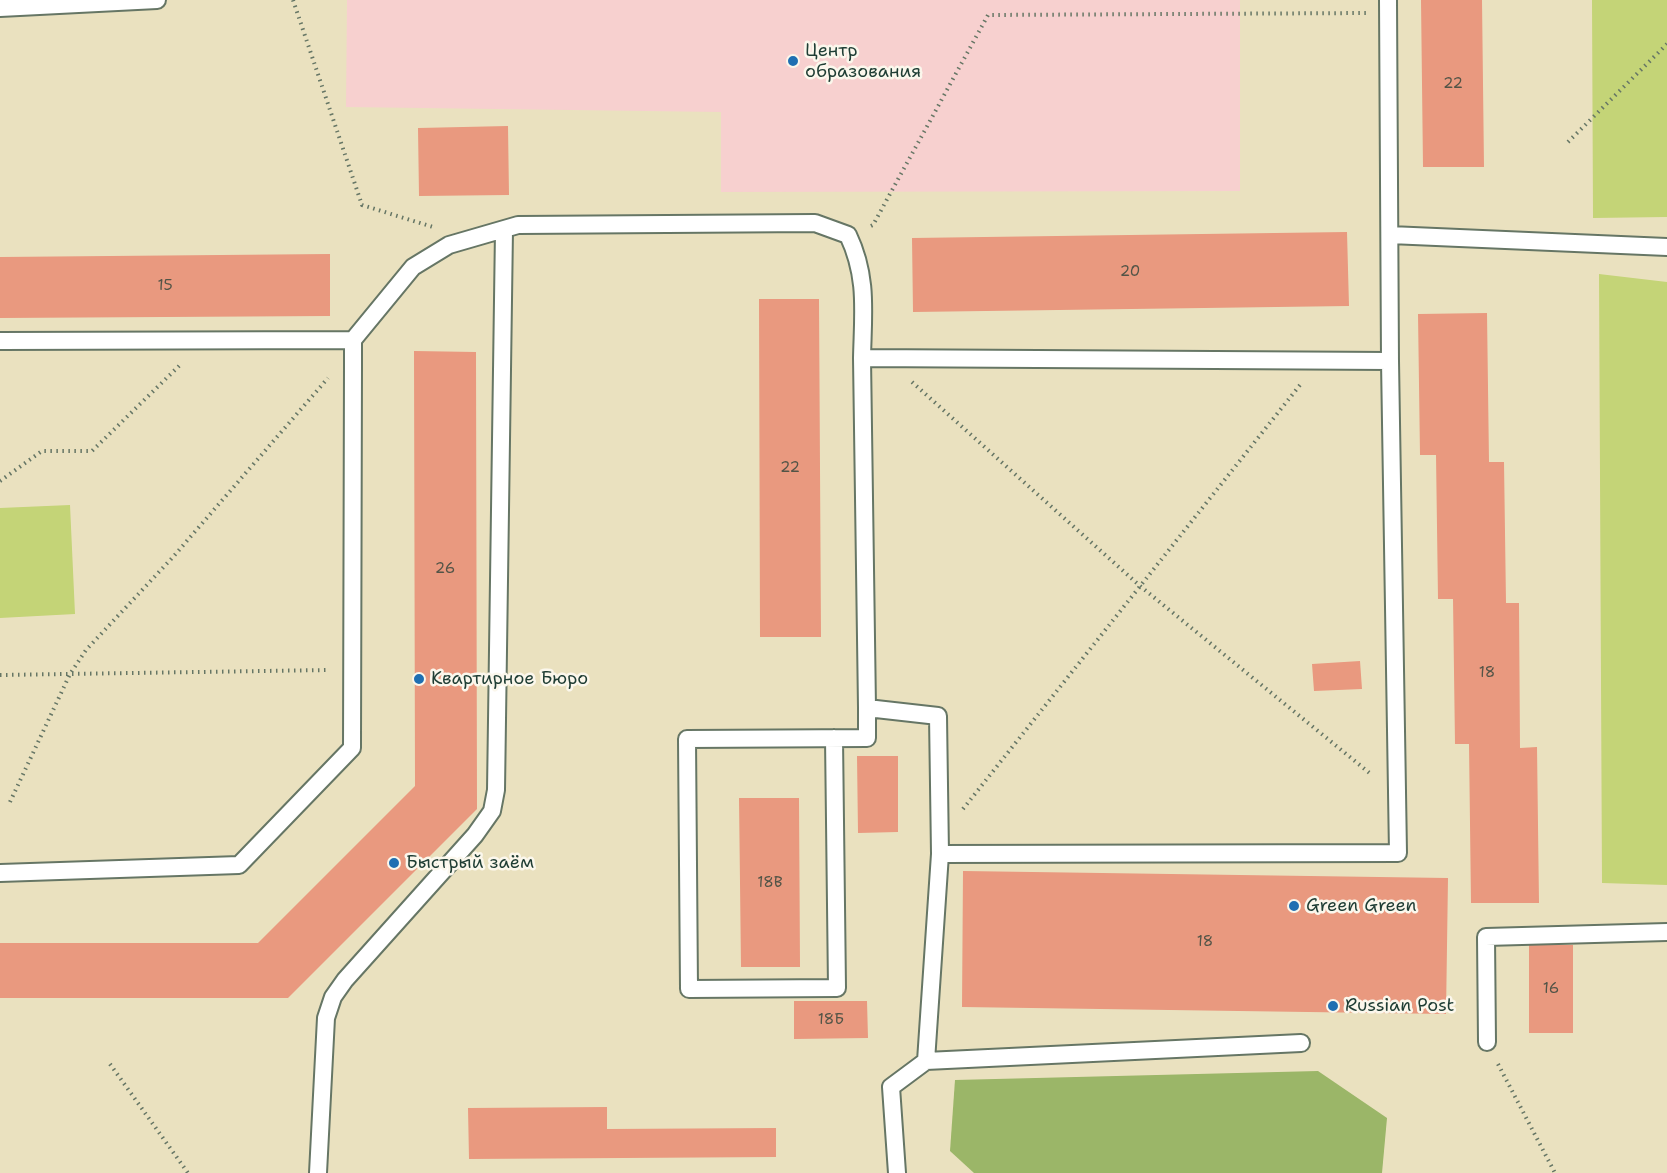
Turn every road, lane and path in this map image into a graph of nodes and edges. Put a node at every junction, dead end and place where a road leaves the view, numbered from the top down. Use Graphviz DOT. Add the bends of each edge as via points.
graph roads {
  1 [pos="157,0"];
  2 [pos="293,0"];
  3 [pos="1388,6"];
  4 [pos="0,8"];
  5 [pos="1667,44"];
  6 [pos="1568,142"];
  7 [pos="504,230"];
  8 [pos="848,235"];
  9 [pos="1390,235"];
  10 [pos="471,239"];
  11 [pos="1667,247"];
  12 [pos="353,340"];
  13 [pos="0,341"];
  14 [pos="206,341"];
  15 [pos="862,358"];
  16 [pos="885,358"];
  17 [pos="1319,361"];
  18 [pos="1390,361"];
  19 [pos="353,366"];
  20 [pos="0,481"];
  21 [pos="1140,586"];
  22 [pos="352,670"];
  23 [pos="70,674"];
  24 [pos="0,675"];
  25 [pos="867,708"];
  26 [pos="834,738"];
  27 [pos="1396,794"];
  28 [pos="10,802"];
  29 [pos="940,847"];
  30 [pos="0,873"];
  31 [pos="1667,932"];
  32 [pos="1301,1042"];
  33 [pos="1487,1042"];
  34 [pos="926,1061"];
  35 [pos="110,1064"];
  36 [pos="188,1173"];
  37 [pos="318,1173"];
  38 [pos="897,1173"];
  39 [pos="1555,1173"];
  1 -- 4 [label="lane"];
  2 -- 10 [label="path" via="362,205"];
  3 -- 8 [label="path" via="988,15 873,225"];
  3 -- 9 [label="lane"];
  5 -- 6 [label="path"];
  7 -- 8 [label="lane" via="518,225 815,223"];
  7 -- 10 [label="lane"];
  7 -- 37 [label="lane" via="496,790 492,811 333,998 326,1018"];
  8 -- 15 [label="lane" via="863,281"];
  9 -- 11 [label="lane"];
  9 -- 18 [label="lane"];
  10 -- 12 [label="lane" via="449,245 413,267"];
  12 -- 14 [label="lane"];
  12 -- 19 [label="lane"];
  13 -- 14 [label="lane"];
  14 -- 20 [label="path" via="92,451 42,451"];
  15 -- 16 [label="lane"];
  15 -- 25 [label="lane"];
  16 -- 17 [label="lane"];
  16 -- 21 [label="path"];
  17 -- 18 [label="lane"];
  17 -- 21 [label="path"];
  18 -- 27 [label="lane"];
  19 -- 22 [label="lane"];
  19 -- 23 [label="path" via="329,377 173,557 86,650"];
  21 -- 27 [label="path"];
  21 -- 29 [label="path"];
  22 -- 23 [label="path"];
  22 -- 30 [label="lane" via="352,748 239,865"];
  23 -- 24 [label="path"];
  23 -- 28 [label="path"];
  25 -- 26 [label="lane" via="867,738"];
  25 -- 29 [label="lane" via="938,716"];
  26 -- 26 [label="lane" via="687,739 689,989 837,988"];
  27 -- 29 [label="lane" via="1398,853"];
  29 -- 34 [label="lane"];
  31 -- 33 [label="lane" via="1486,937"];
  32 -- 34 [label="lane"];
  33 -- 39 [label="path"];
  34 -- 38 [label="lane" via="891,1086"];
  35 -- 36 [label="path"];
}
